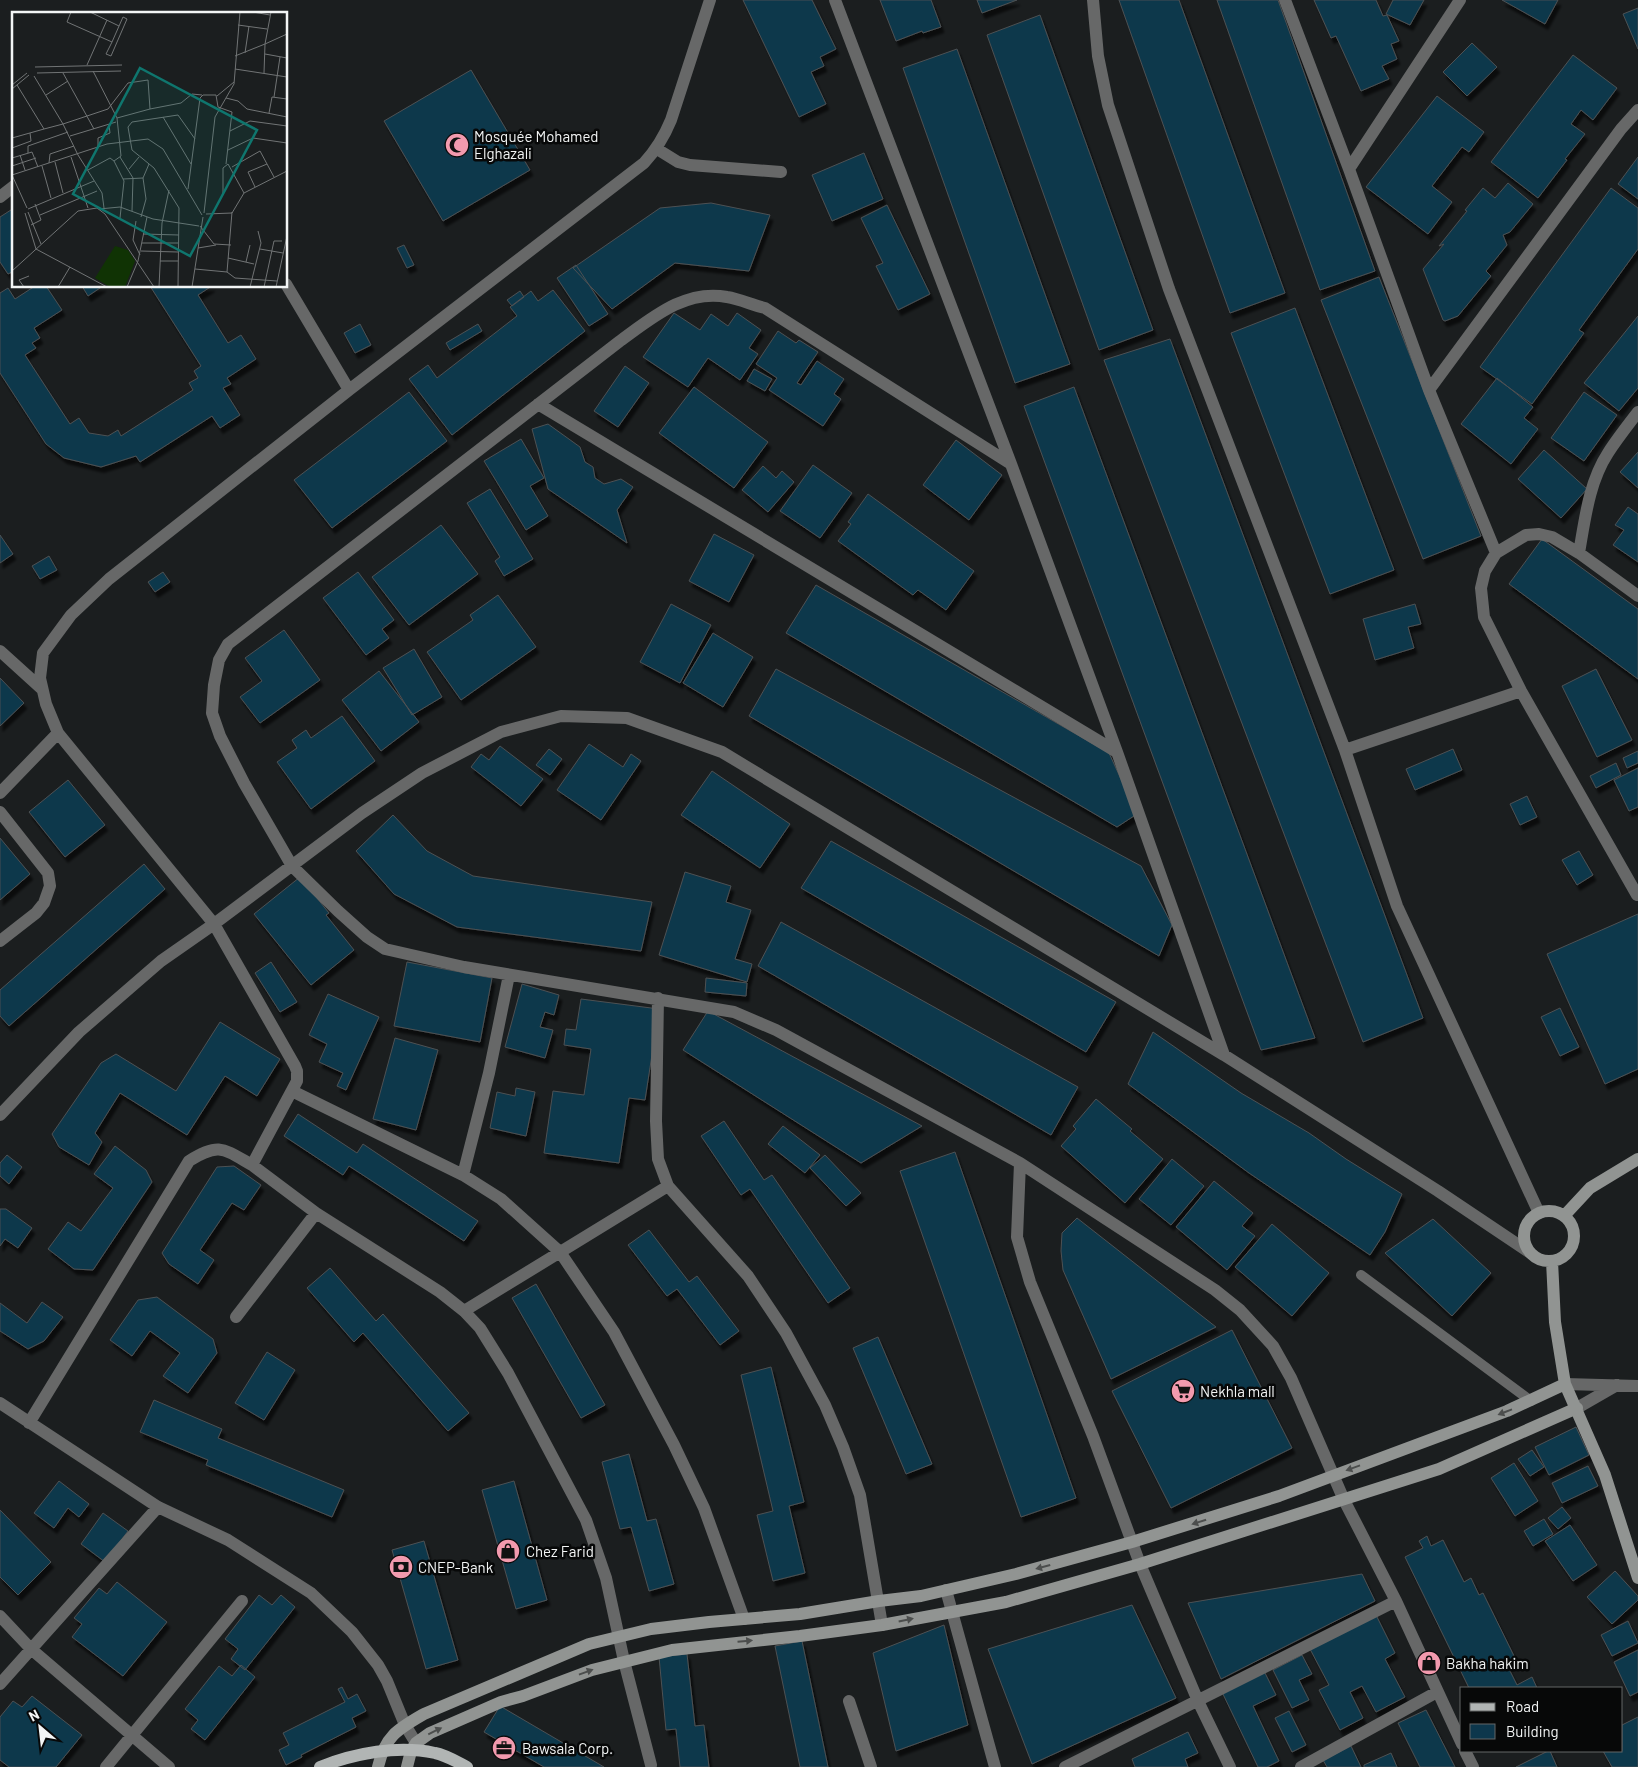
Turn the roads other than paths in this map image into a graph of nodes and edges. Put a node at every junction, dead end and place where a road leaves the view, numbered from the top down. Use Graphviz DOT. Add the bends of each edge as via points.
graph roads {
  1 [pos="710,0"];
  2 [pos="835,0"];
  3 [pos="1093,0"];
  4 [pos="1285,0"];
  5 [pos="1460,0"];
  6 [pos="1638,110"];
  7 [pos="657,149"];
  8 [pos="1349,169"];
  9 [pos="781,172"];
  10 [pos="12,188"];
  11 [pos="0,197"];
  12 [pos="288,287"];
  13 [pos="349,390"];
  14 [pos="1429,390"];
  15 [pos="538,404"];
  16 [pos="1638,412"];
  17 [pos="1012,464"];
  18 [pos="1496,553"];
  19 [pos="1579,553"];
  20 [pos="1638,596"];
  21 [pos="0,651"];
  22 [pos="42,689"];
  23 [pos="1520,691"];
  24 [pos="58,732"];
  25 [pos="1345,750"];
  26 [pos="1117,752"];
  27 [pos="0,793"];
  28 [pos="0,812"];
  29 [pos="292,866"];
  30 [pos="1637,895"];
  31 [pos="214,924"];
  32 [pos="0,941"];
  33 [pos="509,976"];
  34 [pos="658,998"];
  35 [pos="1224,1055"];
  36 [pos="292,1091"];
  37 [pos="2,1107"];
  38 [pos="1638,1160"];
  39 [pos="1020,1163"];
  40 [pos="252,1165"];
  41 [pos="463,1175"];
  42 [pos="668,1186"];
  43 [pos="316,1213"];
  44 [pos="1539,1213"];
  45 [pos="1564,1216"];
  46 [pos="560,1252"];
  47 [pos="1529,1252"];
  48 [pos="1552,1261"];
  49 [pos="1361,1275"];
  50 [pos="464,1311"];
  51 [pos="236,1317"];
  52 [pos="1565,1384"];
  53 [pos="1617,1385"];
  54 [pos="1638,1386"];
  55 [pos="1532,1401"];
  56 [pos="0,1403"];
  57 [pos="1577,1408"];
  58 [pos="29,1423"];
  59 [pos="1334,1476"];
  60 [pos="1344,1500"];
  61 [pos="158,1507"];
  62 [pos="1132,1542"];
  63 [pos="1140,1564"];
  64 [pos="1638,1578"];
  65 [pos="946,1590"];
  66 [pos="242,1601"];
  67 [pos="879,1601"];
  68 [pos="1396,1601"];
  69 [pos="951,1613"];
  70 [pos="0,1616"];
  71 [pos="744,1619"];
  72 [pos="882,1625"];
  73 [pos="620,1638"];
  74 [pos="31,1648"];
  75 [pos="624,1661"];
  76 [pos="0,1684"];
  77 [pos="1437,1692"];
  78 [pos="849,1701"];
  79 [pos="1198,1701"];
  80 [pos="405,1725"];
  81 [pos="131,1736"];
  82 [pos="1460,1740"];
  83 [pos="414,1747"];
  84 [pos="382,1752"];
  85 [pos="1466,1752"];
  86 [pos="650,1765"];
  87 [pos="106,1767"];
  88 [pos="169,1767"];
  89 [pos="320,1767"];
  90 [pos="378,1767"];
  91 [pos="407,1767"];
  92 [pos="467,1767"];
  93 [pos="872,1767"];
  94 [pos="995,1767"];
  95 [pos="1065,1767"];
  96 [pos="1230,1767"];
  97 [pos="1300,1767"];
  98 [pos="1473,1767"];
  1 -- 7 [label="street" via="671,120"];
  2 -- 17 [label="street"];
  3 -- 25 [label="street" via="1098,56 1108,105 1166,280"];
  4 -- 8 [label="street"];
  5 -- 8 [label="street"];
  6 -- 14 [label="street"];
  7 -- 9 [label="street" via="678,162 690,165"];
  7 -- 13 [label="street" via="644,163"];
  8 -- 14 [label="street"];
  10 -- 11 [label="street"];
  12 -- 13 [label="street"];
  13 -- 22 [label="street" via="109,580 71,616 43,653"];
  14 -- 18 [label="street"];
  15 -- 17 [label="street" via="659,313 688,299 727,297 765,308"];
  15 -- 26 [label="street"];
  15 -- 29 [label="street" via="228,644 219,660 212,713 220,736"];
  16 -- 19 [label="street" via="1600,467 1587,507"];
  17 -- 26 [label="street"];
  18 -- 19 [label="street" via="1526,535 1539,534 1552,537"];
  18 -- 23 [label="street" via="1485,571 1480,588 1484,617"];
  19 -- 20 [label="street"];
  21 -- 22 [label="street"];
  22 -- 24 [label="street"];
  23 -- 25 [label="street"];
  23 -- 30 [label="street"];
  24 -- 27 [label="street"];
  24 -- 31 [label="street"];
  25 -- 44 [label="street" via="1397,906"];
  26 -- 35 [label="street"];
  28 -- 32 [label="street" via="48,873 50,886 36,913"];
  29 -- 31 [label="street"];
  29 -- 33 [label="street" via="338,912 385,949"];
  29 -- 35 [label="street" via="422,773 501,732 561,716 627,718 722,752"];
  31 -- 36 [label="street" via="298,1071"];
  31 -- 37 [label="street" via="161,961 79,1032"];
  33 -- 34 [label="street"];
  33 -- 41 [label="street"];
  34 -- 39 [label="street" via="734,1012 776,1030"];
  34 -- 42 [label="street" via="658,1159"];
  35 -- 47 [label="street"];
  36 -- 40 [label="street"];
  36 -- 41 [label="street"];
  38 -- 45 [label="main road" via="1590,1188"];
  39 -- 59 [label="street" via="1215,1290 1240,1310 1273,1346 1291,1378"];
  39 -- 62 [label="street" via="1017,1237 1030,1282"];
  40 -- 43 [label="street"];
  40 -- 58 [label="street" via="226,1150 214,1149 189,1161"];
  41 -- 46 [label="street" via="502,1199"];
  42 -- 46 [label="street"];
  42 -- 67 [label="street" via="748,1276 786,1333 825,1405 860,1495"];
  43 -- 50 [label="street" via="440,1292"];
  43 -- 51 [label="street"];
  44 -- 45 [label="main road" via="1548,1211"];
  44 -- 47 [label="main road" via="1525,1227 1525,1244"];
  45 -- 48 [label="main road" via="1574,1231 1572,1248 1566,1255"];
  46 -- 50 [label="street"];
  46 -- 71 [label="street" via="614,1332 674,1445 704,1508"];
  47 -- 48 [label="main road" via="1540,1260"];
  48 -- 52 [label="main road" via="1555,1322"];
  49 -- 55 [label="lane"];
  50 -- 73 [label="street" via="480,1328 508,1372 586,1520 606,1578"];
  52 -- 53 [label="street"];
  52 -- 55 [label="main road"];
  52 -- 57 [label="main road"];
  53 -- 54 [label="street"];
  53 -- 57 [label="street"];
  55 -- 59 [label="main road, one-way"];
  56 -- 58 [label="street"];
  57 -- 60 [label="main road" via="1439,1469"];
  57 -- 64 [label="main road" via="1605,1475"];
  58 -- 61 [label="street"];
  59 -- 60 [label="street"];
  59 -- 62 [label="main road, one-way"];
  60 -- 63 [label="main road"];
  60 -- 68 [label="street"];
  61 -- 74 [label="street"];
  61 -- 80 [label="street" via="228,1540 311,1593 368,1651 387,1681"];
  62 -- 63 [label="street"];
  62 -- 65 [label="main road, one-way"];
  63 -- 69 [label="main road" via="1006,1602"];
  63 -- 79 [label="street"];
  65 -- 67 [label="main road"];
  65 -- 69 [label="street"];
  66 -- 81 [label="street"];
  67 -- 71 [label="main road"];
  67 -- 72 [label="street"];
  68 -- 77 [label="street"];
  68 -- 79 [label="street"];
  72 -- 69 [label="main road, one-way"];
  69 -- 94 [label="street"];
  70 -- 74 [label="street"];
  71 -- 73 [label="main road" via="651,1629"];
  75 -- 72 [label="main road, one-way" via="672,1650"];
  73 -- 75 [label="street"];
  73 -- 80 [label="main road" via="589,1644 538,1664"];
  74 -- 76 [label="street"];
  74 -- 81 [label="street"];
  83 -- 75 [label="main road, one-way" via="430,1733 501,1702"];
  75 -- 86 [label="street"];
  77 -- 82 [label="street"];
  77 -- 97 [label="street"];
  78 -- 93 [label="street"];
  79 -- 95 [label="street"];
  79 -- 96 [label="street"];
  80 -- 83 [label="street"];
  80 -- 84 [label="main road" via="391,1736"];
  81 -- 87 [label="street"];
  81 -- 88 [label="street"];
  83 -- 84 [label="main road"];
  83 -- 91 [label="main road"];
  83 -- 92 [label="main road"];
  84 -- 89 [label="main road"];
  84 -- 90 [label="main road"];
  85 -- 98 [label="street"];
}
